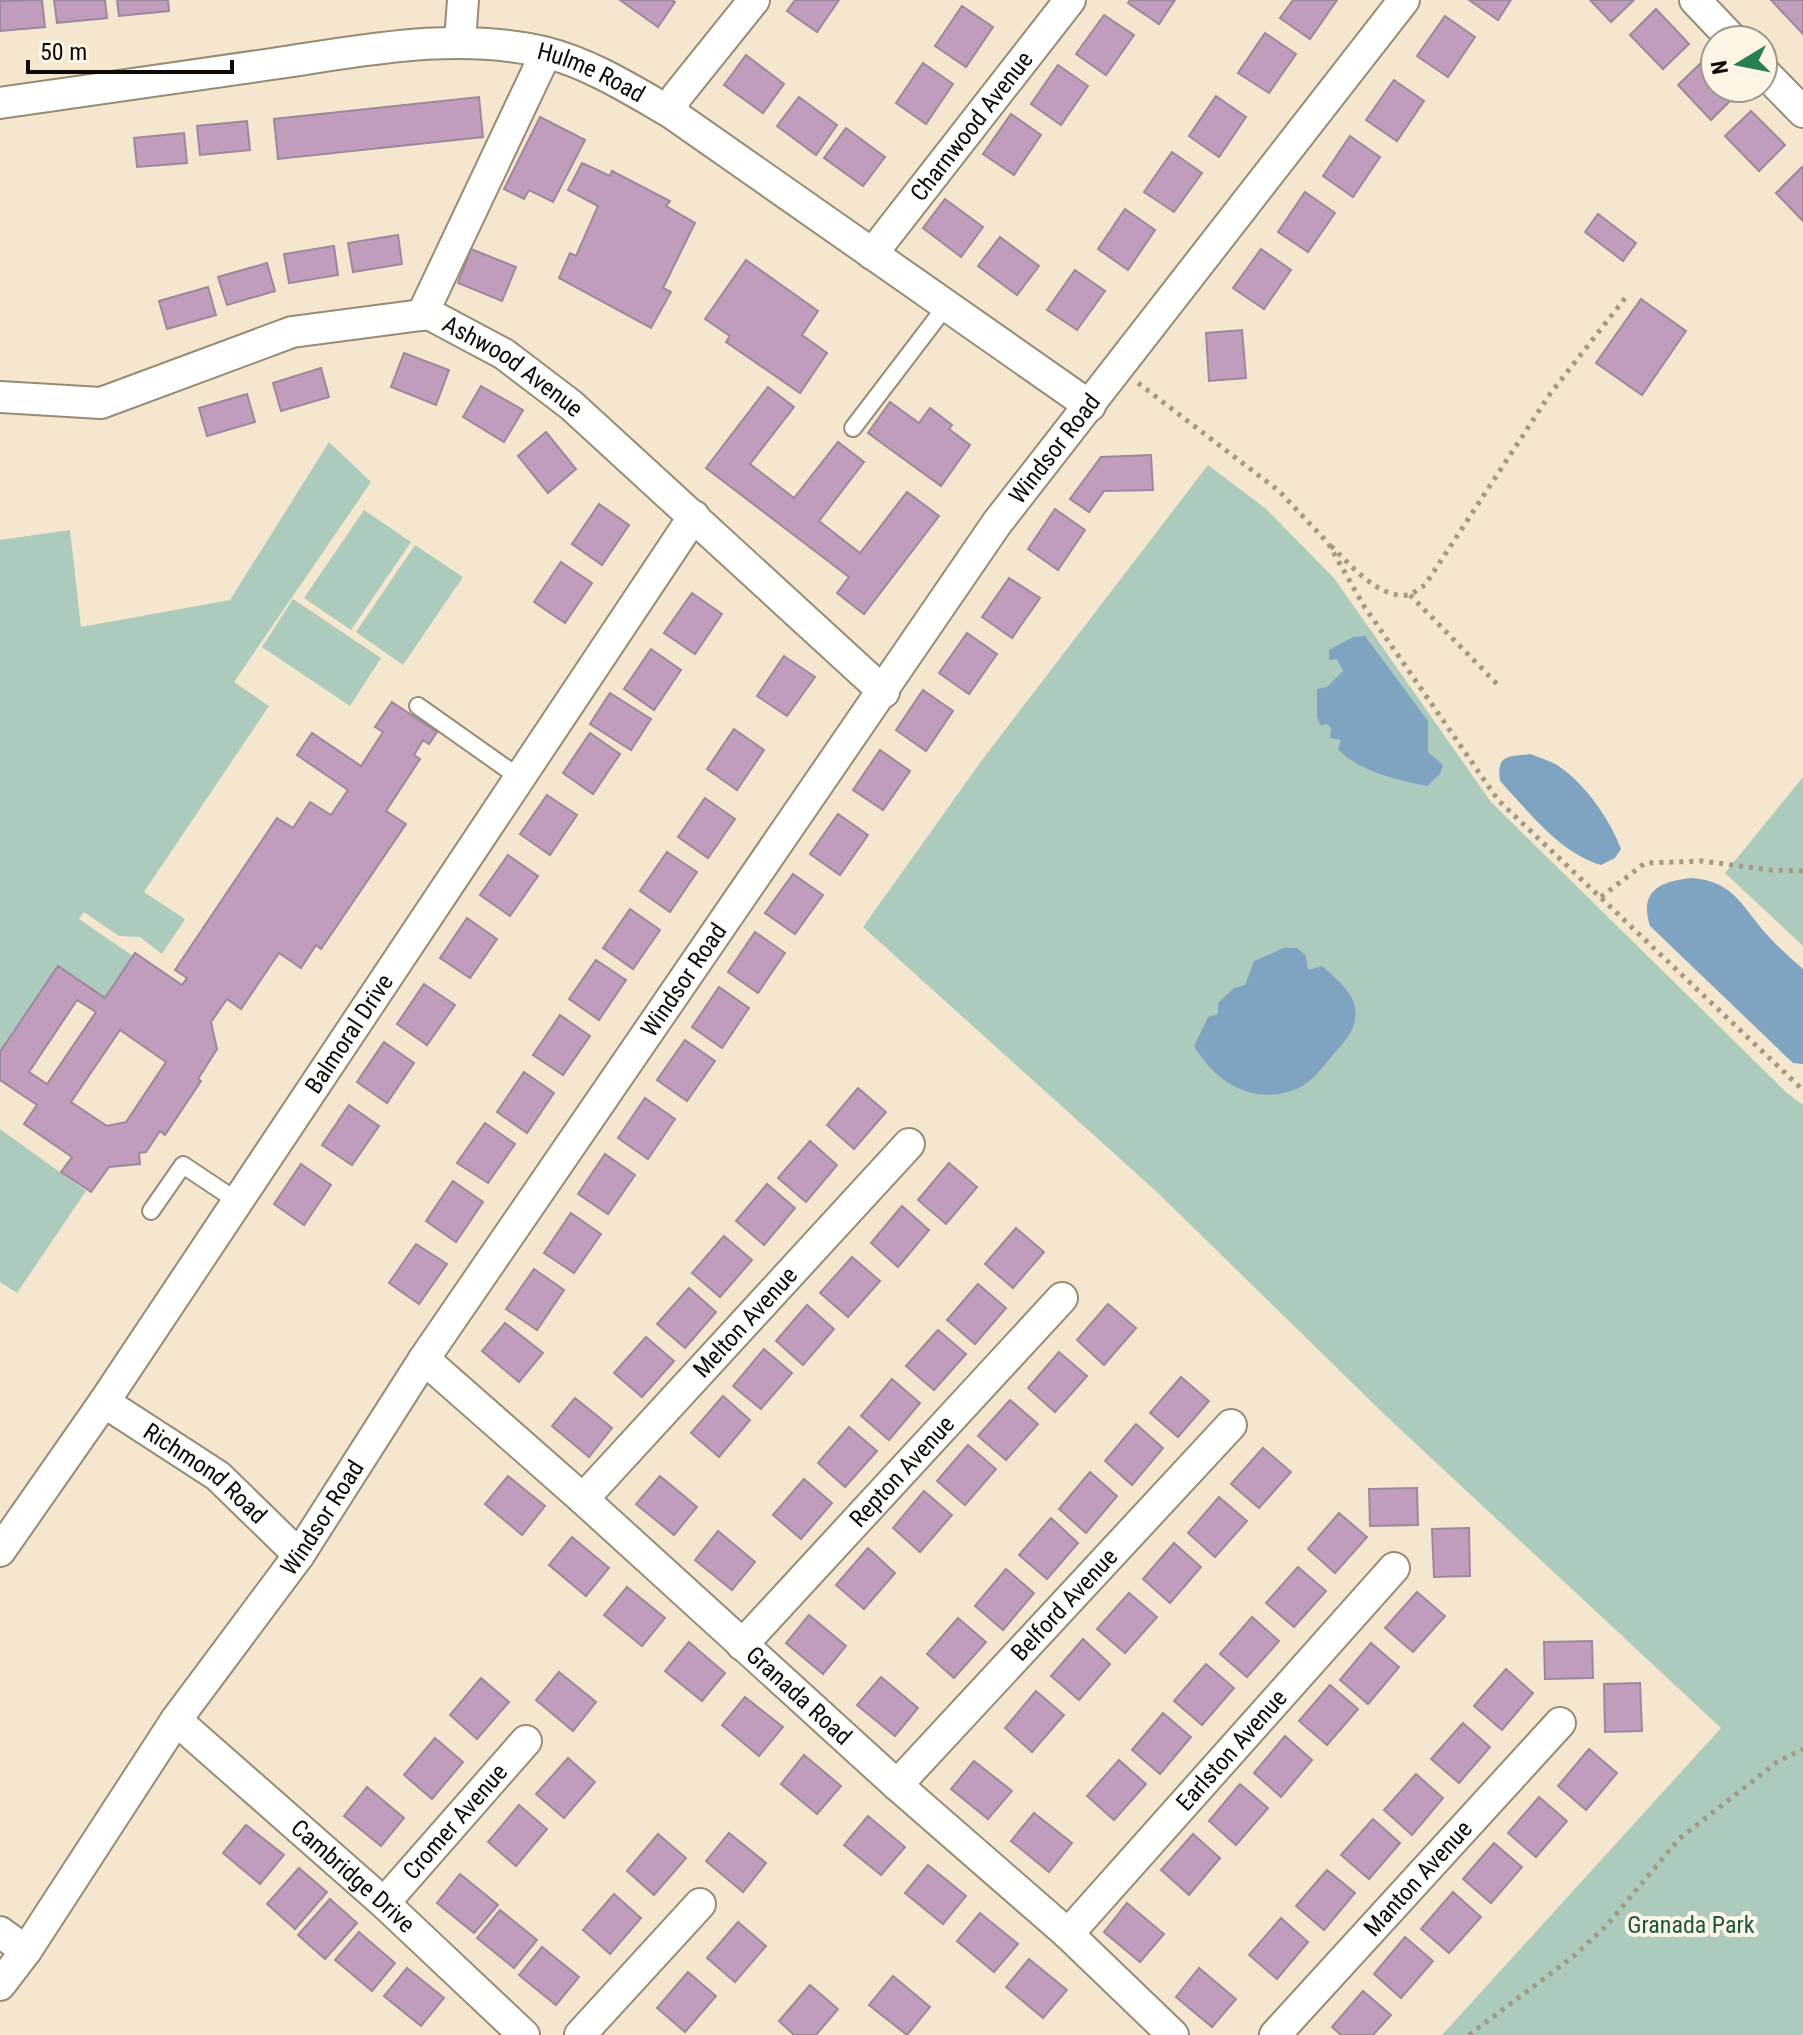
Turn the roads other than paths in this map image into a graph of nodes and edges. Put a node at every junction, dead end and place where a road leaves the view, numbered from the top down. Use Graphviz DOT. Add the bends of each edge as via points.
graph roads {
  1 [pos="463,0"];
  2 [pos="754,0"];
  3 [pos="1070,0"];
  4 [pos="1404,0"];
  5 [pos="1695,0"];
  6 [pos="1718,24"];
  7 [pos="460,41"];
  8 [pos="546,53"];
  9 [pos="1779,87"];
  10 [pos="0,103"];
  11 [pos="670,112"];
  12 [pos="1803,112"];
  13 [pos="872,254"];
  14 [pos="946,306"];
  15 [pos="422,315"];
  16 [pos="0,397"];
  17 [pos="1090,406"];
  18 [pos="853,428"];
  19 [pos="694,516"];
  20 [pos="884,692"];
  21 [pos="418,706"];
  22 [pos="520,778"];
  23 [pos="909,1144"];
  24 [pos="237,1201"];
  25 [pos="151,1211"];
  26 [pos="1062,1298"];
  27 [pos="424,1359"];
  28 [pos="104,1402"];
  29 [pos="1231,1425"];
  30 [pos="583,1499"];
  31 [pos="0,1551"];
  32 [pos="299,1555"];
  33 [pos="1394,1568"];
  34 [pos="742,1645"];
  35 [pos="176,1720"];
  36 [pos="1560,1723"];
  37 [pos="526,1741"];
  38 [pos="897,1785"];
  39 [pos="384,1903"];
  40 [pos="700,1904"];
  41 [pos="0,1932"];
  42 [pos="1068,1934"];
  43 [pos="26,1951"];
  44 [pos="0,1985"];
  45 [pos="524,2035"];
  46 [pos="580,2035"];
  47 [pos="1173,2035"];
  48 [pos="1275,2035"];
  1 -- 7 [label="street"];
  2 -- 11 [label="street"];
  3 -- 13 [label="street, Charnwood Avenue"];
  4 -- 17 [label="street, Windsor Road"];
  5 -- 6 [label="street"];
  7 -- 8 [label="street, Hulme Road"];
  7 -- 10 [label="street, Hulme Road"];
  8 -- 11 [label="street, Hulme Road" via="615,81"];
  8 -- 15 [label="street"];
  9 -- 12 [label="street"];
  11 -- 13 [label="street, Hulme Road"];
  13 -- 14 [label="street, Hulme Road"];
  14 -- 17 [label="street, Hulme Road"];
  14 -- 18 [label="lane"];
  15 -- 16 [label="street, Ashwood Avenue" via="292,332 101,403"];
  15 -- 19 [label="street, Ashwood Avenue" via="504,354 571,405"];
  17 -- 20 [label="street, Windsor Road" via="997,523"];
  19 -- 20 [label="street, Ashwood Avenue"];
  19 -- 22 [label="street, Balmoral Drive"];
  20 -- 27 [label="street, Windsor Road"];
  21 -- 22 [label="lane"];
  22 -- 24 [label="street, Balmoral Drive"];
  23 -- 30 [label="street, Melton Avenue"];
  24 -- 25 [label="lane" via="183,1165"];
  24 -- 28 [label="street, Balmoral Drive"];
  26 -- 34 [label="street, Repton Avenue"];
  27 -- 30 [label="street, Granada Road"];
  27 -- 32 [label="street, Windsor Road"];
  28 -- 31 [label="street, Balmoral Drive"];
  28 -- 32 [label="street, Richmond Road" via="218,1476"];
  29 -- 38 [label="street, Belford Avenue"];
  30 -- 34 [label="street, Granada Road"];
  32 -- 35 [label="street, Windsor Road"];
  33 -- 42 [label="street, Earlston Avenue"];
  34 -- 38 [label="street, Granada Road"];
  35 -- 39 [label="street, Cambridge Drive"];
  35 -- 43 [label="street, Windsor Road"];
  36 -- 48 [label="street, Manton Avenue"];
  37 -- 39 [label="street, Cromer Avenue"];
  38 -- 42 [label="street, Granada Road"];
  39 -- 45 [label="street, Cambridge Drive"];
  40 -- 46 [label="street"];
  41 -- 43 [label="street"];
  42 -- 47 [label="street, Granada Road"];
  43 -- 44 [label="street, Windsor Road"];
}
